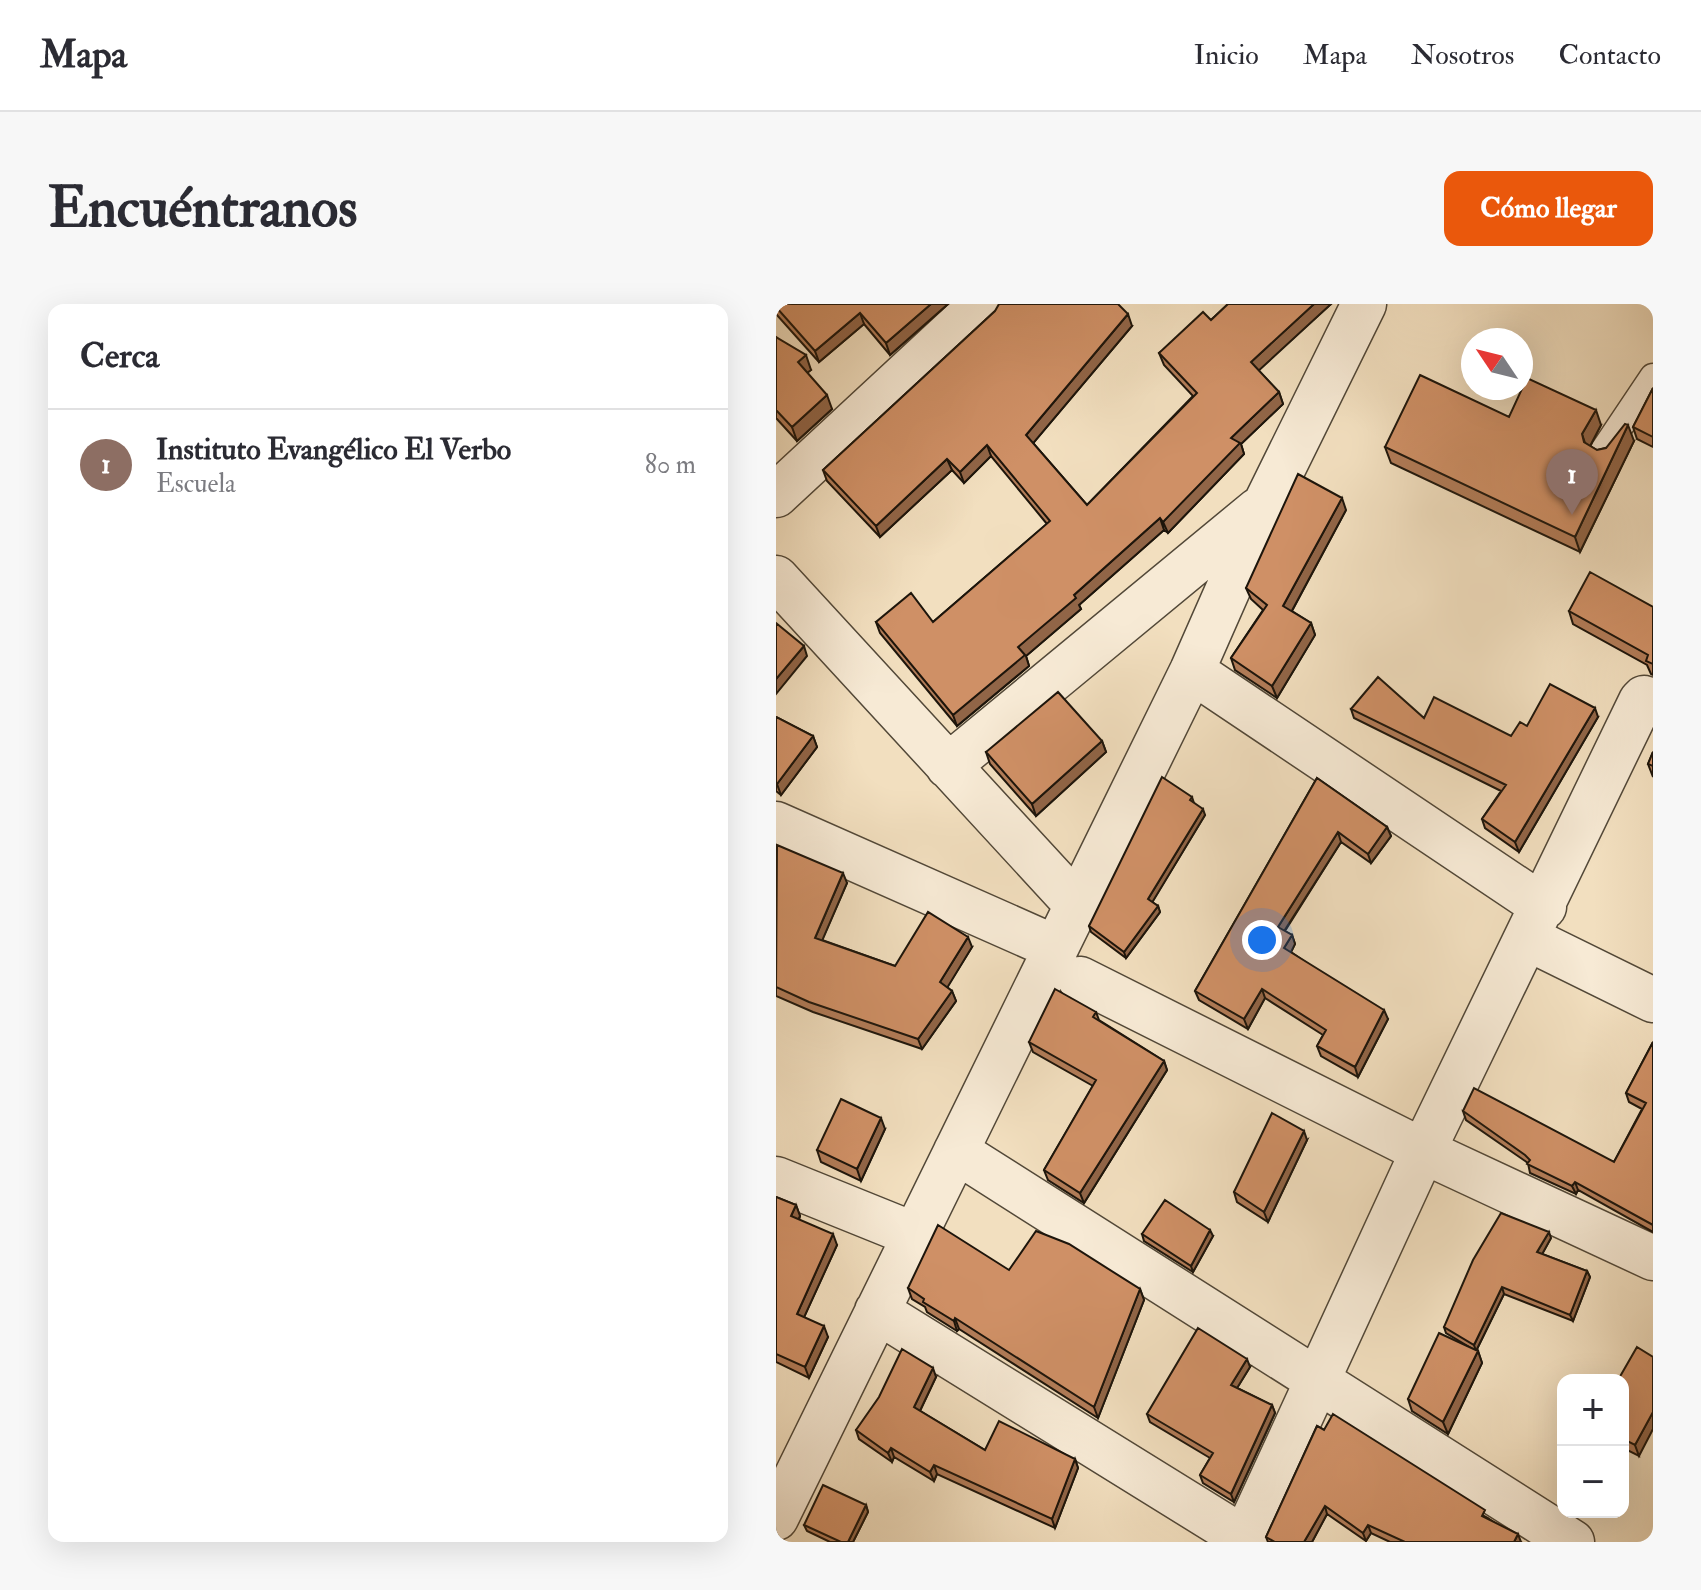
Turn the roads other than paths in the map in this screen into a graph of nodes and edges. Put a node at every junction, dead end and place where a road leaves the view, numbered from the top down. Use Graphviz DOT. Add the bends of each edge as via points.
graph roads {
  1 [pos="982,304"];
  2 [pos="1364,304"];
  3 [pos="1653,377"];
  4 [pos="1604,450"];
  5 [pos="776,495"];
  6 [pos="1266,503"];
  7 [pos="776,578"];
  8 [pos="1192,671"];
  9 [pos="1653,701"];
  10 [pos="948,766"];
  11 [pos="776,824"];
  12 [pos="1077,905"];
  13 [pos="1535,923"];
  14 [pos="1068,963"];
  15 [pos="1653,1000"];
  16 [pos="956,1151"];
  17 [pos="1423,1151"];
  18 [pos="776,1179"];
  19 [pos="915,1235"];
  20 [pos="1653,1258"];
  21 [pos="877,1311"];
  22 [pos="1315,1382"];
  23 [pos="776,1518"];
  24 [pos="1244,1540"];
  25 [pos="1572,1542"];
  1 -- 5 [label="street"];
  2 -- 6 [label="street"];
  3 -- 4 [label="lane"];
  6 -- 8 [label="street"];
  6 -- 10 [label="street"];
  7 -- 10 [label="street"];
  8 -- 12 [label="street"];
  8 -- 13 [label="street"];
  9 -- 13 [label="street" via="1641,701"];
  10 -- 12 [label="street"];
  11 -- 14 [label="street"];
  12 -- 14 [label="street"];
  13 -- 15 [label="street"];
  13 -- 17 [label="street"];
  14 -- 16 [label="street"];
  14 -- 17 [label="street"];
  16 -- 19 [label="street"];
  16 -- 22 [label="street"];
  17 -- 20 [label="street"];
  17 -- 22 [label="street"];
  18 -- 19 [label="street"];
  19 -- 21 [label="street"];
  21 -- 23 [label="street"];
  21 -- 24 [label="street"];
  22 -- 24 [label="street"];
  22 -- 25 [label="street"];
}
